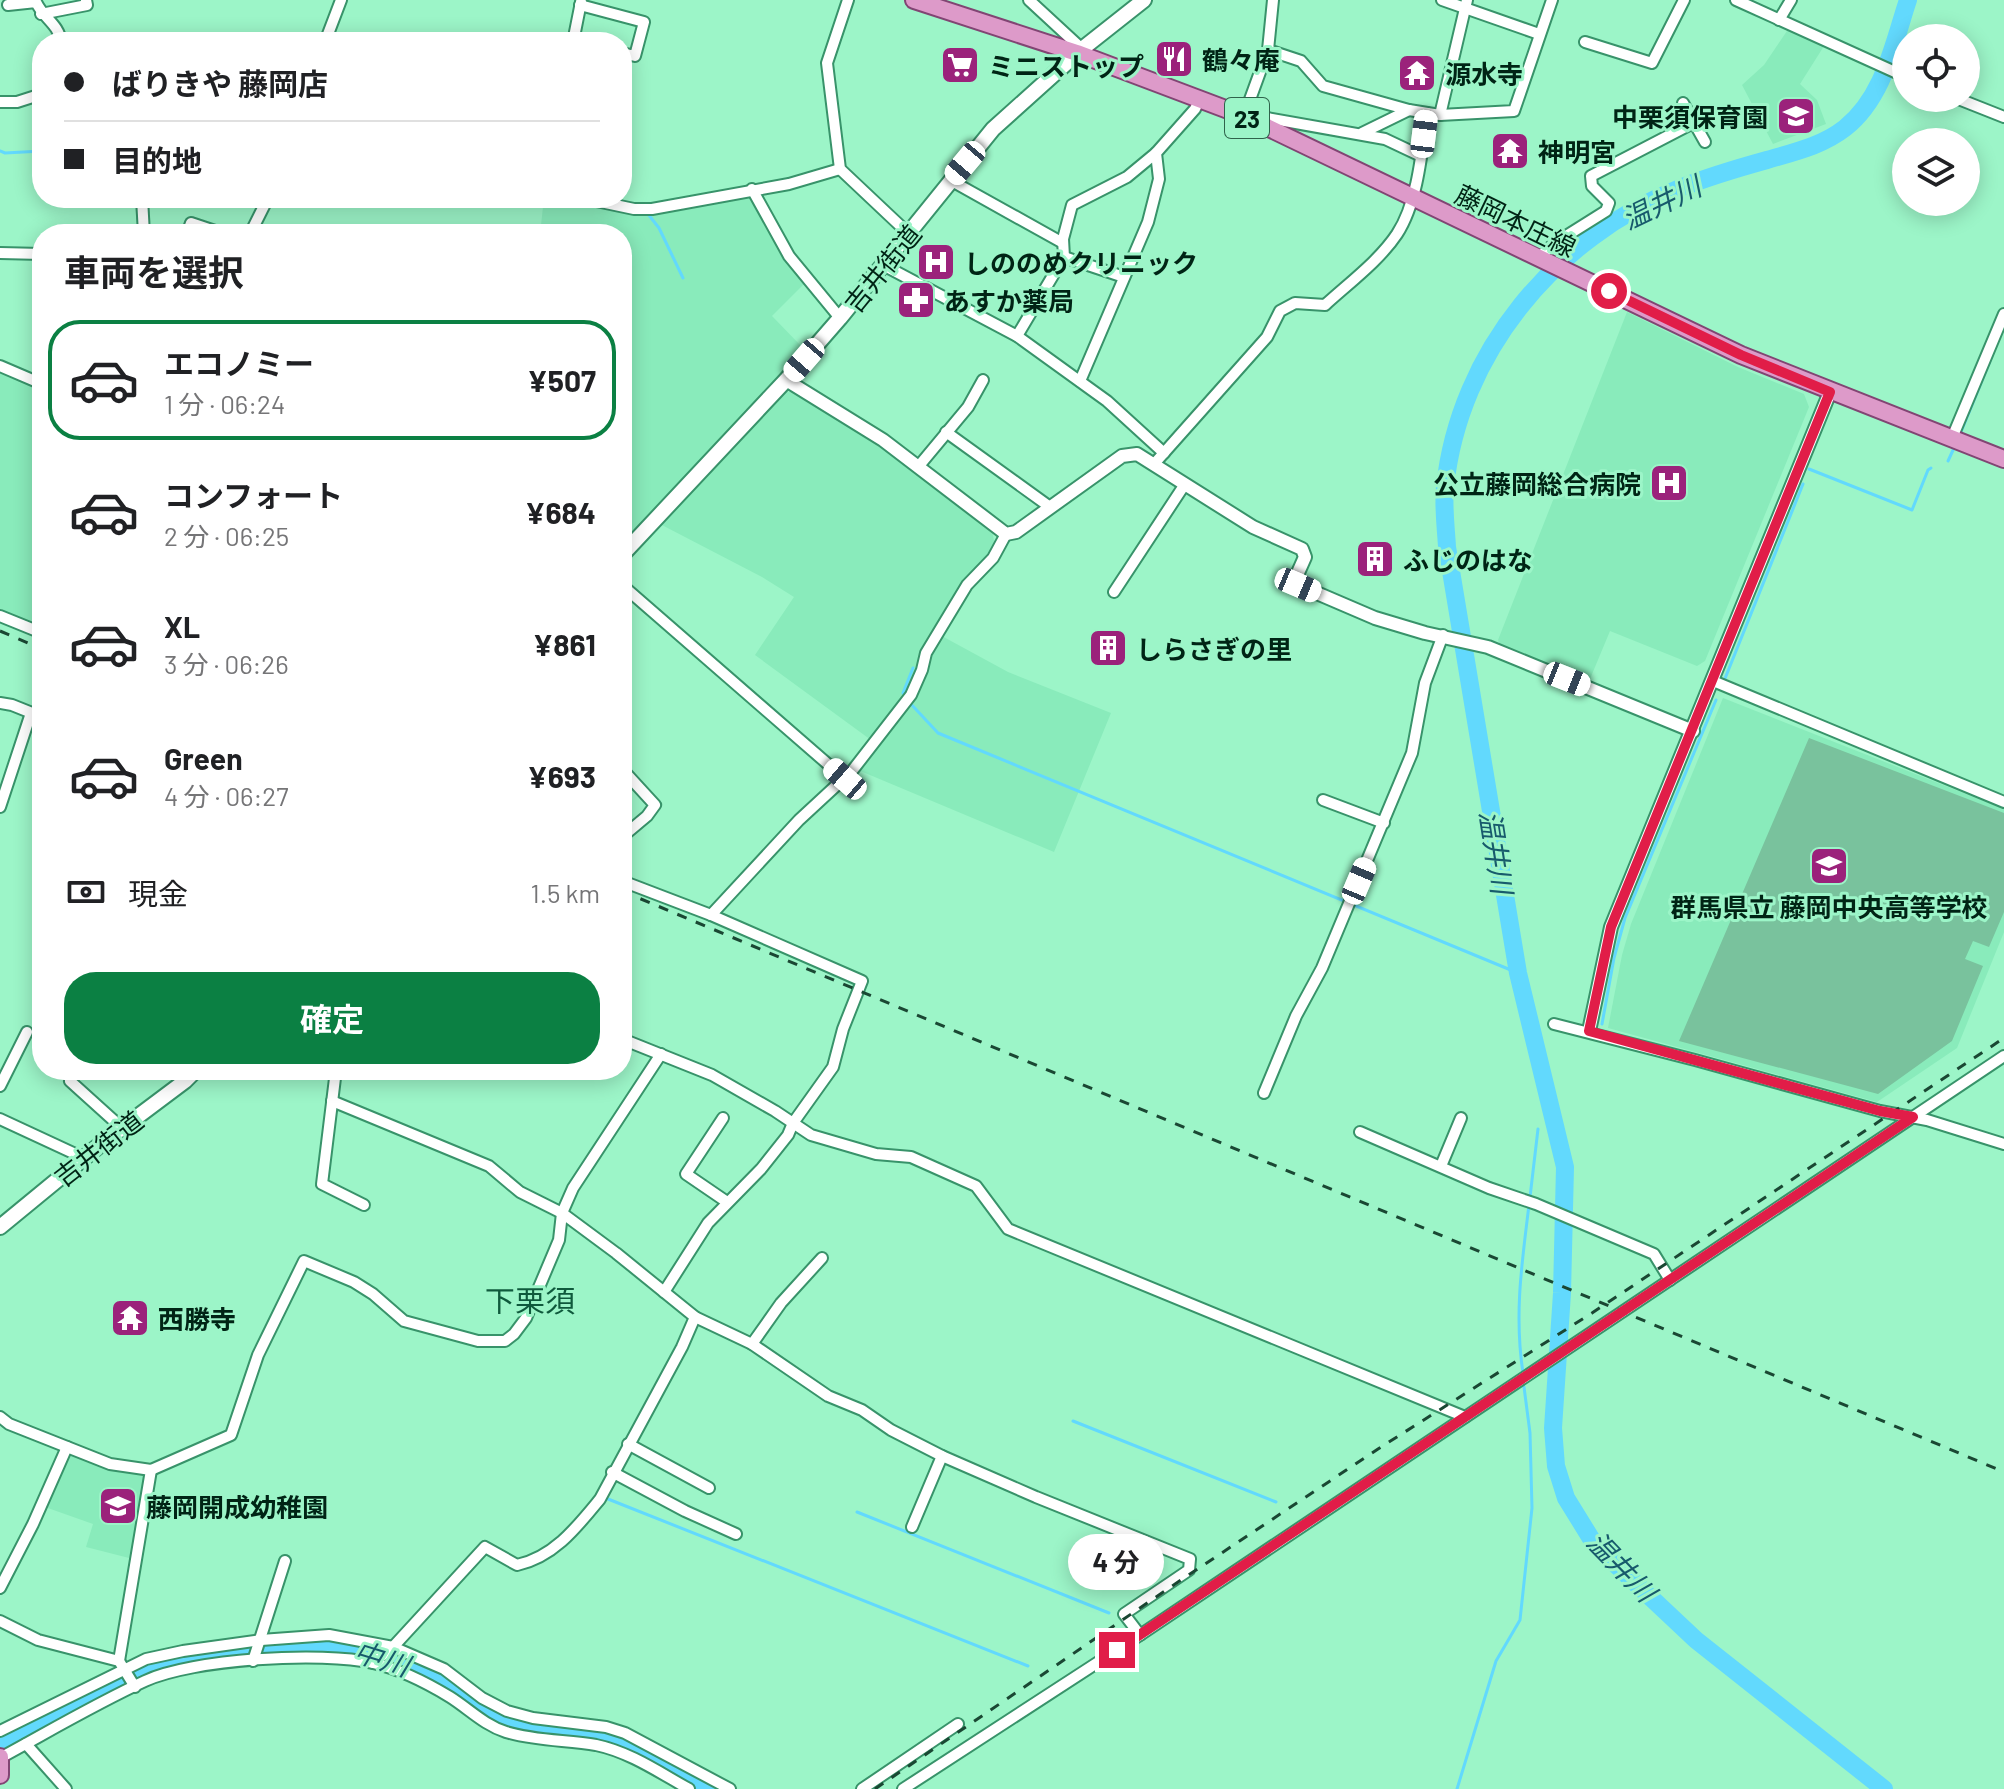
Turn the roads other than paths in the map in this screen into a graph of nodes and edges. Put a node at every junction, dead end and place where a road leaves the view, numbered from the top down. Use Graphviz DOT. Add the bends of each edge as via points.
graph roads {
  1 [pos="86,0"];
  2 [pos="341,0"];
  3 [pos="848,0"];
  4 [pos="914,0"];
  5 [pos="1029,0"];
  6 [pos="1144,0"];
  7 [pos="1273,0"];
  8 [pos="1442,0"];
  9 [pos="1552,0"];
  10 [pos="1684,0"];
  11 [pos="1736,0"];
  12 [pos="1791,0"];
  13 [pos="581,3"];
  14 [pos="1466,3"];
  15 [pos="8,5"];
  16 [pos="41,14"];
  17 [pos="1779,20"];
  18 [pos="59,32"];
  19 [pos="329,32"];
  20 [pos="577,32"];
  21 [pos="1539,34"];
  22 [pos="1585,42"];
  23 [pos="1268,50"];
  24 [pos="1080,51"];
  25 [pos="632,55"];
  26 [pos="1892,72"];
  27 [pos="32,97"];
  28 [pos="1200,98"];
  29 [pos="0,102"];
  30 [pos="1683,103"];
  31 [pos="1980,108"];
  32 [pos="1409,110"];
  33 [pos="1427,113"];
  34 [pos="1440,115"];
  35 [pos="2004,117"];
  36 [pos="1250,119"];
  37 [pos="1693,123"];
  38 [pos="1362,133"];
  39 [pos="1705,142"];
  40 [pos="1156,153"];
  41 [pos="1421,156"];
  42 [pos="840,169"];
  43 [pos="950,180"];
  44 [pos="752,189"];
  45 [pos="1411,197"];
  46 [pos="632,205"];
  47 [pos="910,235"];
  48 [pos="1063,243"];
  49 [pos="0,253"];
  50 [pos="32,254"];
  51 [pos="1064,257"];
  52 [pos="1542,260"];
  53 [pos="885,266"];
  54 [pos="1124,277"];
  55 [pos="2004,314"];
  56 [pos="840,318"];
  57 [pos="1017,336"];
  58 [pos="0,366"];
  59 [pos="32,380"];
  60 [pos="786,380"];
  61 [pos="983,380"];
  62 [pos="1080,381"];
  63 [pos="1830,392"];
  64 [pos="946,432"];
  65 [pos="1952,438"];
  66 [pos="1164,453"];
  67 [pos="2004,459"];
  68 [pos="1154,464"];
  69 [pos="918,467"];
  70 [pos="1185,484"];
  71 [pos="1050,507"];
  72 [pos="1006,534"];
  73 [pos="632,544"];
  74 [pos="1114,592"];
  75 [pos="632,594"];
  76 [pos="0,616"];
  77 [pos="32,629"];
  78 [pos="1443,635"];
  79 [pos="1713,681"];
  80 [pos="0,703"];
  81 [pos="32,713"];
  82 [pos="32,727"];
  83 [pos="1693,731"];
  84 [pos="845,779"];
  85 [pos="632,780"];
  86 [pos="1323,800"];
  87 [pos="2004,802"];
  88 [pos="0,807"];
  89 [pos="1384,823"];
  90 [pos="632,827"];
  91 [pos="632,885"];
  92 [pos="711,915"];
  93 [pos="1554,1024"];
  94 [pos="1589,1031"];
  95 [pos="27,1032"];
  96 [pos="632,1043"];
  97 [pos="661,1054"];
  98 [pos="2004,1056"];
  99 [pos="70,1080"];
  100 [pos="186,1080"];
  101 [pos="335,1080"];
  102 [pos="0,1086"];
  103 [pos="1264,1093"];
  104 [pos="332,1101"];
  105 [pos="1913,1117"];
  106 [pos="723,1118"];
  107 [pos="1461,1118"];
  108 [pos="0,1119"];
  109 [pos="793,1123"];
  110 [pos="122,1128"];
  111 [pos="1360,1132"];
  112 [pos="2004,1144"];
  113 [pos="84,1158"];
  114 [pos="1441,1166"];
  115 [pos="727,1202"];
  116 [pos="364,1205"];
  117 [pos="562,1213"];
  118 [pos="0,1227"];
  119 [pos="822,1258"];
  120 [pos="1670,1280"];
  121 [pos="664,1292"];
  122 [pos="695,1317"];
  123 [pos="752,1344"];
  124 [pos="0,1417"];
  125 [pos="1465,1417"];
  126 [pos="628,1444"];
  127 [pos="67,1447"];
  128 [pos="942,1456"];
  129 [pos="151,1470"];
  130 [pos="612,1472"];
  131 [pos="709,1488"];
  132 [pos="912,1527"];
  133 [pos="736,1534"];
  134 [pos="285,1561"];
  135 [pos="0,1588"];
  136 [pos="0,1621"];
  137 [pos="1140,1635"];
  138 [pos="261,1640"];
  139 [pos="393,1647"];
  140 [pos="253,1661"];
  141 [pos="373,1663"];
  142 [pos="121,1665"];
  143 [pos="135,1687"];
  144 [pos="958,1724"];
  145 [pos="0,1731"];
  146 [pos="26,1744"];
  147 [pos="0,1758"];
  148 [pos="0,1775"];
  149 [pos="66,1789"];
  150 [pos="689,1789"];
  151 [pos="730,1789"];
  152 [pos="862,1789"];
  153 [pos="903,1789"];
  1 -- 16 [label="street" via="87,5"];
  2 -- 19 [label="street"];
  3 -- 42 [label="street" via="827,63"];
  4 -- 24 [label="main road, 藤岡本庄線 / 23"];
  5 -- 24 [label="street"];
  6 -- 24 [label="main road, 吉井街道"];
  7 -- 23 [label="street"];
  8 -- 14 [label="street"];
  9 -- 21 [label="street"];
  10 -- 22 [label="street" via="1652,63"];
  11 -- 17 [label="street"];
  12 -- 17 [label="street"];
  13 -- 20 [label="street"];
  13 -- 25 [label="street" via="644,22"];
  14 -- 21 [label="street"];
  14 -- 34 [label="street"];
  15 -- 16 [label="street" via="36,2"];
  16 -- 18 [label="street"];
  17 -- 26 [label="street"];
  21 -- 34 [label="street" via="1514,111"];
  23 -- 32 [label="street" via="1301,61 1323,86"];
  23 -- 36 [label="street"];
  24 -- 28 [label="main road, 藤岡本庄線 / 23"];
  24 -- 43 [label="main road, 吉井街道" via="993,129"];
  27 -- 29 [label="street"];
  28 -- 36 [label="main road, 藤岡本庄線 / 23"];
  28 -- 40 [label="street"];
  30 -- 37 [label="street"];
  31 -- 35 [label="street"];
  32 -- 33 [label="street"];
  32 -- 38 [label="street"];
  33 -- 34 [label="street"];
  33 -- 41 [label="street"];
  36 -- 38 [label="street"];
  36 -- 45 [label="main road, 藤岡本庄線 / 23"];
  37 -- 39 [label="street"];
  37 -- 52 [label="street" via="1591,176 1592,186 1609,203 1606,211 1555,243"];
  38 -- 41 [label="street"];
  40 -- 48 [label="street" via="1127,177 1072,205"];
  40 -- 54 [label="street" via="1159,179 1148,222"];
  41 -- 45 [label="street"];
  42 -- 44 [label="street"];
  42 -- 47 [label="street"];
  43 -- 47 [label="main road, 吉井街道"];
  43 -- 48 [label="street"];
  44 -- 46 [label="street" via="652,209"];
  44 -- 56 [label="street" via="789,256"];
  45 -- 52 [label="main road, 藤岡本庄線 / 23"];
  45 -- 66 [label="street" via="1388,245 1325,305 1295,303 1280,311 1267,337"];
  47 -- 53 [label="main road, 吉井街道"];
  48 -- 51 [label="street"];
  49 -- 50 [label="street"];
  51 -- 54 [label="street"];
  51 -- 57 [label="street"];
  52 -- 63 [label="main road, 藤岡本庄線 / 23"];
  53 -- 56 [label="main road, 吉井街道"];
  53 -- 57 [label="street"];
  54 -- 62 [label="street"];
  55 -- 65 [label="street"];
  56 -- 60 [label="main road, 吉井街道"];
  57 -- 62 [label="street"];
  58 -- 59 [label="street"];
  60 -- 69 [label="street"];
  60 -- 73 [label="main road, 吉井街道"];
  61 -- 64 [label="street"];
  62 -- 66 [label="street"];
  63 -- 65 [label="main road, 藤岡本庄線 / 23"];
  63 -- 79 [label="street"];
  64 -- 69 [label="street"];
  64 -- 71 [label="street"];
  65 -- 67 [label="main road, 藤岡本庄線 / 23"];
  66 -- 68 [label="street"];
  68 -- 70 [label="street"];
  68 -- 71 [label="street" via="1137,454 1122,456"];
  69 -- 72 [label="street"];
  70 -- 74 [label="street"];
  70 -- 78 [label="street" via="1253,527 1302,549 1298,585 1375,618"];
  71 -- 72 [label="street"];
  72 -- 84 [label="street" via="926,653 911,695"];
  75 -- 84 [label="street"];
  76 -- 77 [label="street"];
  78 -- 83 [label="street" via="1488,647"];
  78 -- 89 [label="street" via="1425,683 1412,753"];
  79 -- 83 [label="street"];
  79 -- 87 [label="street"];
  80 -- 81 [label="street"];
  82 -- 88 [label="street"];
  83 -- 94 [label="street" via="1611,927"];
  84 -- 92 [label="street"];
  85 -- 90 [label="street" via="655,805"];
  86 -- 89 [label="street"];
  89 -- 103 [label="street"];
  91 -- 92 [label="street"];
  92 -- 109 [label="street" via="862,981 833,1067"];
  93 -- 94 [label="street"];
  94 -- 105 [label="street"];
  95 -- 102 [label="street"];
  96 -- 97 [label="street"];
  97 -- 109 [label="street" via="712,1075"];
  97 -- 117 [label="street"];
  98 -- 105 [label="street"];
  99 -- 110 [label="street"];
  100 -- 110 [label="main road, 吉井街道"];
  101 -- 104 [label="street"];
  104 -- 116 [label="street" via="322,1184"];
  104 -- 117 [label="street" via="489,1166 520,1192"];
  105 -- 112 [label="street"];
  105 -- 120 [label="street"];
  106 -- 115 [label="street" via="686,1174"];
  107 -- 114 [label="street"];
  108 -- 113 [label="street"];
  109 -- 115 [label="street" via="761,1169"];
  109 -- 125 [label="street" via="833,1143 911,1157 942,1170 976,1186 1008,1229"];
  110 -- 113 [label="main road, 吉井街道"];
  111 -- 114 [label="street"];
  113 -- 118 [label="main road, 吉井街道"];
  114 -- 120 [label="street" via="1654,1254"];
  115 -- 121 [label="street"];
  117 -- 121 [label="street"];
  117 -- 129 [label="street" via="559,1240 526,1318 505,1341 478,1341 404,1321 354,1282 304,1261 258,1355 231,1435"];
  119 -- 123 [label="street"];
  120 -- 125 [label="street"];
  121 -- 122 [label="street"];
  122 -- 123 [label="street"];
  122 -- 126 [label="street"];
  123 -- 128 [label="street" via="828,1396"];
  124 -- 127 [label="street"];
  125 -- 137 [label="street"];
  126 -- 130 [label="street"];
  126 -- 131 [label="street"];
  127 -- 129 [label="street" via="110,1464"];
  127 -- 135 [label="street"];
  128 -- 132 [label="street"];
  128 -- 137 [label="street" via="1190,1559 1189,1570 1124,1614"];
  129 -- 142 [label="street"];
  130 -- 133 [label="street"];
  130 -- 139 [label="street" via="600,1499 552,1550 517,1565 485,1547"];
  134 -- 138 [label="street"];
  136 -- 142 [label="street" via="38,1640"];
  137 -- 153 [label="street"];
  138 -- 139 [label="street" via="329,1635"];
  138 -- 140 [label="street"];
  138 -- 142 [label="street"];
  139 -- 141 [label="street"];
  139 -- 151 [label="street" via="444,1669 507,1711 625,1733"];
  140 -- 141 [label="street" via="321,1656"];
  140 -- 143 [label="street" via="193,1668"];
  141 -- 150 [label="street" via="409,1675 489,1725 523,1736 615,1750"];
  142 -- 143 [label="street"];
  142 -- 145 [label="street"];
  143 -- 146 [label="street"];
  144 -- 152 [label="street"];
  146 -- 147 [label="street"];
  146 -- 149 [label="street"];
  147 -- 148 [label="main road"];
}
